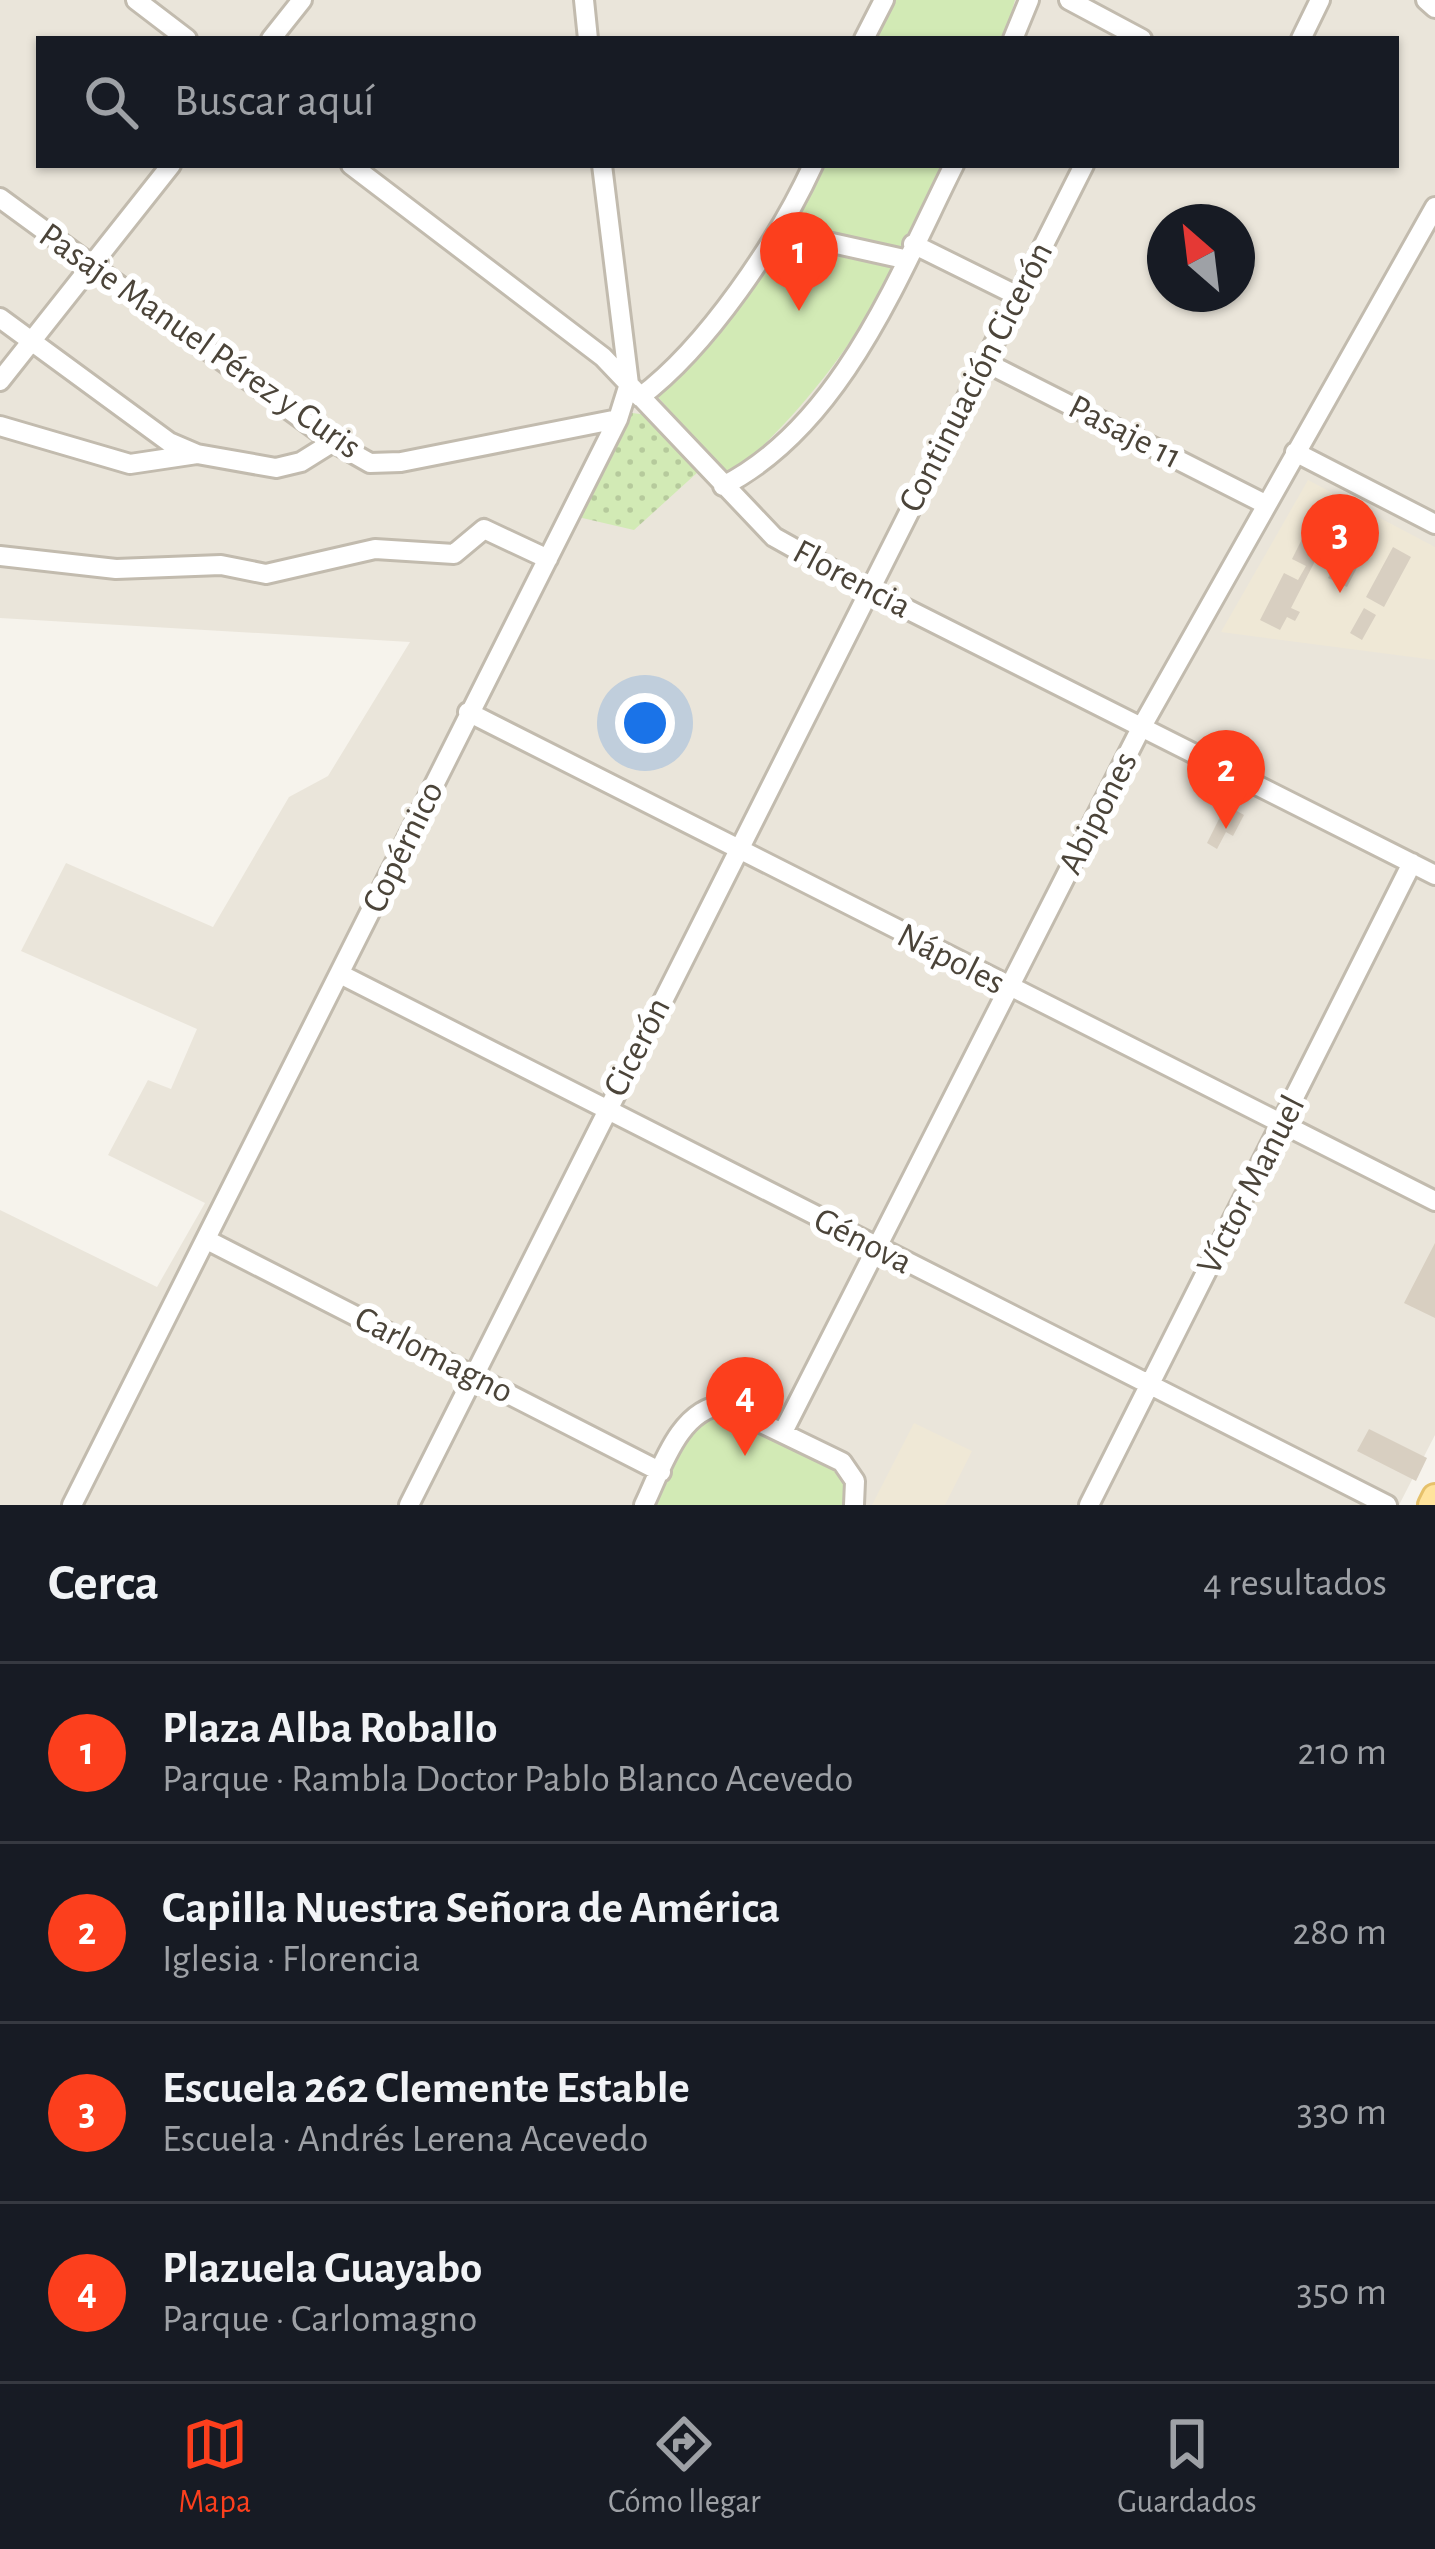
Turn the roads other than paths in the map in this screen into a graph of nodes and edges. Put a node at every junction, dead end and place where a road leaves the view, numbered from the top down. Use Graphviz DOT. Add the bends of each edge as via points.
graph roads {
  1 [pos="136,0"];
  2 [pos="302,0"];
  3 [pos="584,0"];
  4 [pos="884,0"];
  5 [pos="1029,0"];
  6 [pos="1069,0"];
  7 [pos="1320,0"];
  8 [pos="1426,0"];
  9 [pos="1435,8"];
  10 [pos="183,36"];
  11 [pos="273,36"];
  12 [pos="588,36"];
  13 [pos="866,36"];
  14 [pos="1014,36"];
  15 [pos="1136,36"];
  16 [pos="1302,36"];
  17 [pos="169,168"];
  18 [pos="355,168"];
  19 [pos="602,168"];
  20 [pos="811,168"];
  21 [pos="952,168"];
  22 [pos="1082,168"];
  23 [pos="0,198"];
  24 [pos="1435,207"];
  25 [pos="778,231"];
  26 [pos="909,252"];
  27 [pos="94,263"];
  28 [pos="1018,296"];
  29 [pos="0,318"];
  30 [pos="32,341"];
  31 [pos="983,361"];
  32 [pos="0,381"];
  33 [pos="635,391"];
  34 [pos="618,419"];
  35 [pos="0,426"];
  36 [pos="333,442"];
  37 [pos="1295,452"];
  38 [pos="197,454"];
  39 [pos="723,487"];
  40 [pos="1265,505"];
  41 [pos="1435,524"];
  42 [pos="0,556"];
  43 [pos="548,559"];
  44 [pos="867,590"];
  45 [pos="468,712"];
  46 [pos="1141,728"];
  47 [pos="739,849"];
  48 [pos="1412,863"];
  49 [pos="1435,875"];
  50 [pos="340,974"];
  51 [pos="1010,989"];
  52 [pos="605,1110"];
  53 [pos="1282,1123"];
  54 [pos="1435,1201"];
  55 [pos="207,1240"];
  56 [pos="877,1249"];
  57 [pos="474,1374"];
  58 [pos="1149,1386"];
  59 [pos="783,1432"];
  60 [pos="661,1472"];
  61 [pos="75,1504"];
  62 [pos="409,1505"];
  63 [pos="644,1505"];
  64 [pos="854,1505"];
  65 [pos="1089,1505"];
  66 [pos="1387,1505"];
  1 -- 10 [label="street"];
  2 -- 11 [label="street"];
  3 -- 12 [label="street"];
  4 -- 13 [label="street"];
  5 -- 14 [label="street"];
  6 -- 15 [label="street"];
  7 -- 16 [label="street"];
  8 -- 9 [label="street"];
  17 -- 27 [label="street"];
  18 -- 33 [label="street, Florencia" via="603,357"];
  19 -- 33 [label="street, Copérnico"];
  20 -- 25 [label="street"];
  21 -- 26 [label="street"];
  22 -- 28 [label="street, Continuación Cicerón"];
  23 -- 27 [label="street, Pasaje Manuel Pérez y Curis"];
  24 -- 37 [label="street, Abipones"];
  25 -- 26 [label="street"];
  25 -- 33 [label="street" via="693,344"];
  26 -- 28 [label="street"];
  26 -- 39 [label="street" via="855,353 803,422"];
  27 -- 30 [label="street"];
  27 -- 36 [label="street, Pasaje Manuel Pérez y Curis"];
  28 -- 31 [label="street, Continuación Cicerón"];
  29 -- 30 [label="street"];
  30 -- 32 [label="street"];
  30 -- 38 [label="street"];
  31 -- 40 [label="street, Pasaje 11"];
  31 -- 44 [label="street, Continuación Cicerón"];
  33 -- 34 [label="street, Copérnico"];
  33 -- 39 [label="street, Florencia"];
  34 -- 36 [label="street, Pasaje Manuel Pérez y Curis" via="385,464"];
  34 -- 43 [label="street, Copérnico"];
  35 -- 38 [label="street" via="130,464"];
  36 -- 38 [label="street" via="276,467"];
  37 -- 40 [label="street, Abipones"];
  37 -- 41 [label="street"];
  39 -- 44 [label="street, Florencia" via="775,537"];
  40 -- 46 [label="street, Abipones"];
  42 -- 43 [label="street" via="266,574 375,549 454,554 484,529"];
  43 -- 45 [label="street, Copérnico"];
  44 -- 46 [label="street, Florencia"];
  44 -- 47 [label="street, Cicerón"];
  45 -- 47 [label="street, Nápoles"];
  45 -- 50 [label="street, Copérnico"];
  46 -- 48 [label="street, Florencia"];
  46 -- 51 [label="street, Abipones"];
  47 -- 51 [label="street, Nápoles"];
  47 -- 52 [label="street, Cicerón"];
  48 -- 49 [label="street, Florencia"];
  48 -- 53 [label="street, Víctor Manuel"];
  50 -- 52 [label="street, Génova"];
  50 -- 55 [label="street, Copérnico"];
  51 -- 53 [label="street, Nápoles"];
  51 -- 56 [label="street, Abipones"];
  52 -- 56 [label="street, Génova"];
  52 -- 57 [label="street, Cicerón"];
  53 -- 54 [label="street, Nápoles"];
  53 -- 58 [label="street, Víctor Manuel"];
  55 -- 57 [label="street, Carlomagno"];
  55 -- 61 [label="street, Copérnico"];
  56 -- 58 [label="street, Génova"];
  56 -- 59 [label="street, Abipones"];
  57 -- 60 [label="street, Carlomagno"];
  57 -- 62 [label="street, Cicerón"];
  58 -- 65 [label="street, Víctor Manuel"];
  58 -- 66 [label="street, Génova"];
  59 -- 60 [label="street" via="733,1406 707,1408 685,1426"];
  59 -- 64 [label="street" via="842,1462 855,1481"];
  60 -- 63 [label="street"];
}
